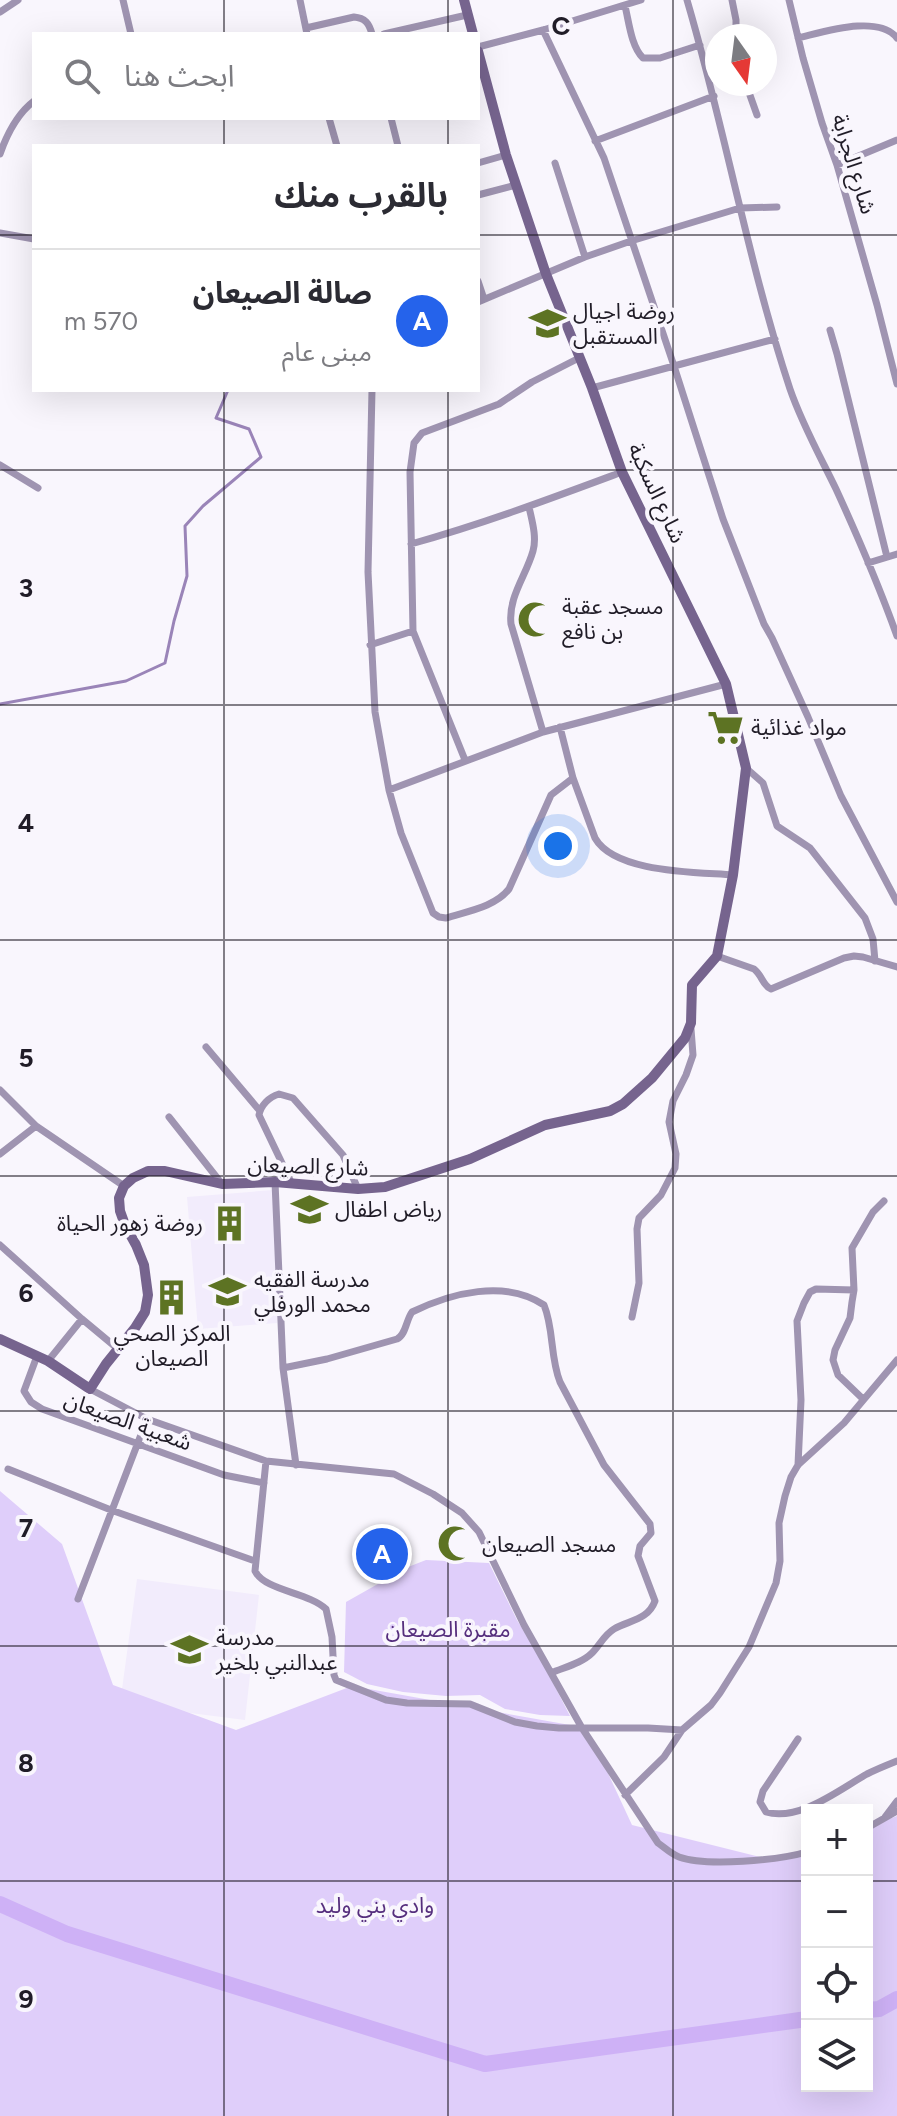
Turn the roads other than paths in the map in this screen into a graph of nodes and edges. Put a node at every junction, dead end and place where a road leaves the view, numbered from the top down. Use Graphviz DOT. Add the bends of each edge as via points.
graph roads {
  1 [pos="18,0"];
  2 [pos="123,0"];
  3 [pos="300,0"];
  4 [pos="464,0"];
  5 [pos="641,0"];
  6 [pos="687,0"];
  7 [pos="732,0"];
  8 [pos="789,0"];
  9 [pos="625,6"];
  10 [pos="0,12"];
  11 [pos="467,15"];
  12 [pos="736,24"];
  13 [pos="543,30"];
  14 [pos="307,31"];
  15 [pos="131,32"];
  16 [pos="371,32"];
  17 [pos="393,32"];
  18 [pos="472,32"];
  19 [pos="798,38"];
  20 [pos="897,38"];
  21 [pos="700,45"];
  22 [pos="480,48"];
  23 [pos="480,57"];
  24 [pos="705,63"];
  25 [pos="714,96"];
  26 [pos="750,96"];
  27 [pos="32,103"];
  28 [pos="757,115"];
  29 [pos="330,120"];
  30 [pos="392,120"];
  31 [pos="897,140"];
  32 [pos="595,141"];
  33 [pos="336,144"];
  34 [pos="398,144"];
  35 [pos="0,154"];
  36 [pos="506,155"];
  37 [pos="480,162"];
  38 [pos="555,163"];
  39 [pos="837,165"];
  40 [pos="516,185"];
  41 [pos="480,194"];
  42 [pos="777,207"];
  43 [pos="740,208"];
  44 [pos="0,233"];
  45 [pos="32,239"];
  46 [pos="631,241"];
  47 [pos="585,257"];
  48 [pos="546,274"];
  49 [pos="481,300"];
  50 [pos="830,330"];
  51 [pos="775,339"];
  52 [pos="579,358"];
  53 [pos="674,366"];
  54 [pos="897,384"];
  55 [pos="592,388"];
  56 [pos="372,392"];
  57 [pos="0,465"];
  58 [pos="622,472"];
  59 [pos="38,488"];
  60 [pos="529,507"];
  61 [pos="411,544"];
  62 [pos="897,554"];
  63 [pos="887,557"];
  64 [pos="868,563"];
  65 [pos="413,631"];
  66 [pos="897,636"];
  67 [pos="370,645"];
  68 [pos="726,684"];
  69 [pos="560,727"];
  70 [pos="543,732"];
  71 [pos="465,760"];
  72 [pos="746,768"];
  73 [pos="573,778"];
  74 [pos="389,790"];
  75 [pos="733,875"];
  76 [pos="897,902"];
  77 [pos="717,956"];
  78 [pos="875,961"];
  79 [pos="897,967"];
  80 [pos="691,1023"];
  81 [pos="206,1047"];
  82 [pos="0,1090"];
  83 [pos="260,1111"];
  84 [pos="169,1117"];
  85 [pos="36,1126"];
  86 [pos="0,1154"];
  87 [pos="275,1182"];
  88 [pos="291,1182"];
  89 [pos="222,1184"];
  90 [pos="124,1186"];
  91 [pos="358,1189"];
  92 [pos="884,1201"];
  93 [pos="0,1245"];
  94 [pos="854,1290"];
  95 [pos="632,1317"];
  96 [pos="82,1319"];
  97 [pos="0,1339"];
  98 [pos="118,1349"];
  99 [pos="37,1356"];
  100 [pos="897,1360"];
  101 [pos="48,1361"];
  102 [pos="283,1368"];
  103 [pos="90,1389"];
  104 [pos="863,1399"];
  105 [pos="147,1419"];
  106 [pos="138,1443"];
  107 [pos="266,1461"];
  108 [pos="296,1465"];
  109 [pos="798,1465"];
  110 [pos="8,1469"];
  111 [pos="264,1483"];
  112 [pos="111,1510"];
  113 [pos="255,1561"];
  114 [pos="78,1599"];
  115 [pos="551,1673"];
  116 [pos="582,1728"];
  117 [pos="682,1730"];
  118 [pos="798,1739"];
  119 [pos="897,1761"];
  120 [pos="625,1795"];
  121 [pos="897,1801"];
  122 [pos="897,1811"];
  123 [pos="884,1819"];
  124 [pos="873,1825"];
  125 [pos="801,1854"];
  1 -- 10 [label="street"];
  2 -- 15 [label="street"];
  3 -- 14 [label="street"];
  4 -- 11 [label="main road"];
  5 -- 9 [label="street"];
  6 -- 21 [label="street"];
  7 -- 12 [label="street"];
  8 -- 19 [label="street, شارع الجرابة"];
  9 -- 13 [label="street"];
  9 -- 21 [label="street" via="643,58"];
  11 -- 17 [label="street"];
  11 -- 18 [label="main road"];
  13 -- 22 [label="street"];
  13 -- 32 [label="street"];
  14 -- 16 [label="street" via="354,17 369,24"];
  19 -- 20 [label="street" via="861,26 887,30"];
  19 -- 39 [label="street, شارع الجرابة"];
  21 -- 24 [label="street"];
  23 -- 36 [label="main road, شارع السكبة"];
  25 -- 32 [label="street"];
  25 -- 43 [label="street"];
  26 -- 28 [label="street"];
  27 -- 35 [label="street" via="19,116"];
  29 -- 33 [label="street"];
  30 -- 34 [label="street"];
  31 -- 39 [label="street"];
  32 -- 46 [label="street"];
  36 -- 37 [label="street"];
  36 -- 40 [label="main road, شارع السكبة"];
  38 -- 47 [label="street"];
  39 -- 54 [label="street, شارع الجرابة"];
  40 -- 41 [label="street"];
  40 -- 48 [label="main road, شارع السكبة"];
  42 -- 43 [label="street"];
  43 -- 46 [label="street"];
  43 -- 51 [label="street"];
  44 -- 45 [label="street"];
  46 -- 47 [label="street"];
  46 -- 53 [label="street"];
  47 -- 48 [label="street"];
  48 -- 49 [label="street"];
  48 -- 52 [label="main road, شارع السكبة"];
  50 -- 63 [label="street"];
  51 -- 53 [label="street"];
  51 -- 64 [label="street" via="799,414"];
  52 -- 55 [label="main road, شارع السكبة"];
  52 -- 61 [label="street" via="499,404 416,438 410,472"];
  53 -- 55 [label="street"];
  53 -- 76 [label="street" via="723,519 764,624 841,796"];
  55 -- 58 [label="main road, شارع السكبة"];
  56 -- 67 [label="street"];
  57 -- 59 [label="street"];
  58 -- 60 [label="street"];
  58 -- 68 [label="main road, شارع السكبة"];
  60 -- 61 [label="street"];
  60 -- 70 [label="street" via="533,550 510,614"];
  61 -- 65 [label="street"];
  62 -- 63 [label="street"];
  63 -- 64 [label="street"];
  64 -- 66 [label="street"];
  65 -- 67 [label="street"];
  65 -- 71 [label="street"];
  67 -- 74 [label="street"];
  68 -- 69 [label="street"];
  68 -- 72 [label="main road, شارع السكبة"];
  69 -- 70 [label="street"];
  69 -- 73 [label="street"];
  70 -- 71 [label="street"];
  71 -- 74 [label="street"];
  72 -- 75 [label="main road, شارع السكبة"];
  72 -- 78 [label="street" via="763,783 777,826 810,848 865,918"];
  73 -- 74 [label="street" via="551,795 503,897 446,918 433,913"];
  73 -- 75 [label="street" via="598,843 617,857 638,866"];
  75 -- 77 [label="main road, شارع السكبة"];
  77 -- 78 [label="street" via="754,969 771,989 844,958"];
  77 -- 80 [label="main road, شارع الصيعان" via="692,985"];
  78 -- 79 [label="street"];
  80 -- 91 [label="main road, شارع الصيعان" via="652,1078 610,1111 545,1125 470,1159 385,1187"];
  80 -- 95 [label="street" via="693,1055 669,1122 675,1168 661,1195 639,1218 639,1283"];
  81 -- 83 [label="street"];
  82 -- 85 [label="street"];
  83 -- 88 [label="street"];
  83 -- 91 [label="street" via="273,1096 293,1098 343,1155"];
  84 -- 89 [label="street"];
  85 -- 86 [label="street"];
  85 -- 90 [label="street"];
  87 -- 88 [label="main road, شارع الصيعان"];
  87 -- 89 [label="main road, شارع الصيعان"];
  87 -- 102 [label="street"];
  88 -- 91 [label="main road, شارع الصيعان"];
  89 -- 90 [label="main road, شارع الصيعان" via="148,1171"];
  90 -- 98 [label="main road" via="120,1211 144,1265 148,1295 145,1312"];
  92 -- 94 [label="street" via="852,1248"];
  93 -- 96 [label="street"];
  94 -- 104 [label="street" via="850,1318 833,1360 842,1380"];
  94 -- 109 [label="street" via="810,1292 797,1321"];
  96 -- 98 [label="street"];
  96 -- 101 [label="street"];
  97 -- 99 [label="main road"];
  98 -- 103 [label="main road"];
  99 -- 101 [label="main road"];
  99 -- 106 [label="street, شعبية الصيعان" via="24,1387 31,1402"];
  100 -- 104 [label="street"];
  101 -- 103 [label="main road"];
  102 -- 108 [label="street"];
  102 -- 115 [label="street" via="397,1339 412,1312 463,1295 510,1291 544,1305 560,1382 604,1465 650,1524 651,1533 638,1556 655,1601 643,1617 605,1635 584,1659"];
  103 -- 105 [label="street"];
  104 -- 109 [label="street"];
  105 -- 106 [label="street"];
  105 -- 107 [label="street"];
  106 -- 111 [label="street, شعبية الصيعان" via="224,1475"];
  106 -- 112 [label="street"];
  107 -- 108 [label="street"];
  107 -- 111 [label="street"];
  108 -- 115 [label="street" via="394,1474 462,1513 479,1532"];
  109 -- 117 [label="street" via="779,1523 776,1583 749,1647 711,1705"];
  110 -- 112 [label="street"];
  111 -- 113 [label="street"];
  112 -- 113 [label="street"];
  112 -- 114 [label="street"];
  113 -- 116 [label="street" via="261,1580 326,1609 336,1680 386,1700 465,1703 515,1722"];
  115 -- 116 [label="street"];
  116 -- 117 [label="street"];
  116 -- 120 [label="street"];
  117 -- 120 [label="street" via="664,1757"];
  118 -- 119 [label="street" via="763,1791 760,1802 766,1812 791,1813 816,1804"];
  120 -- 125 [label="street" via="658,1843 680,1857 708,1861"];
  121 -- 123 [label="street"];
  122 -- 123 [label="street"];
  123 -- 124 [label="street"];
}
